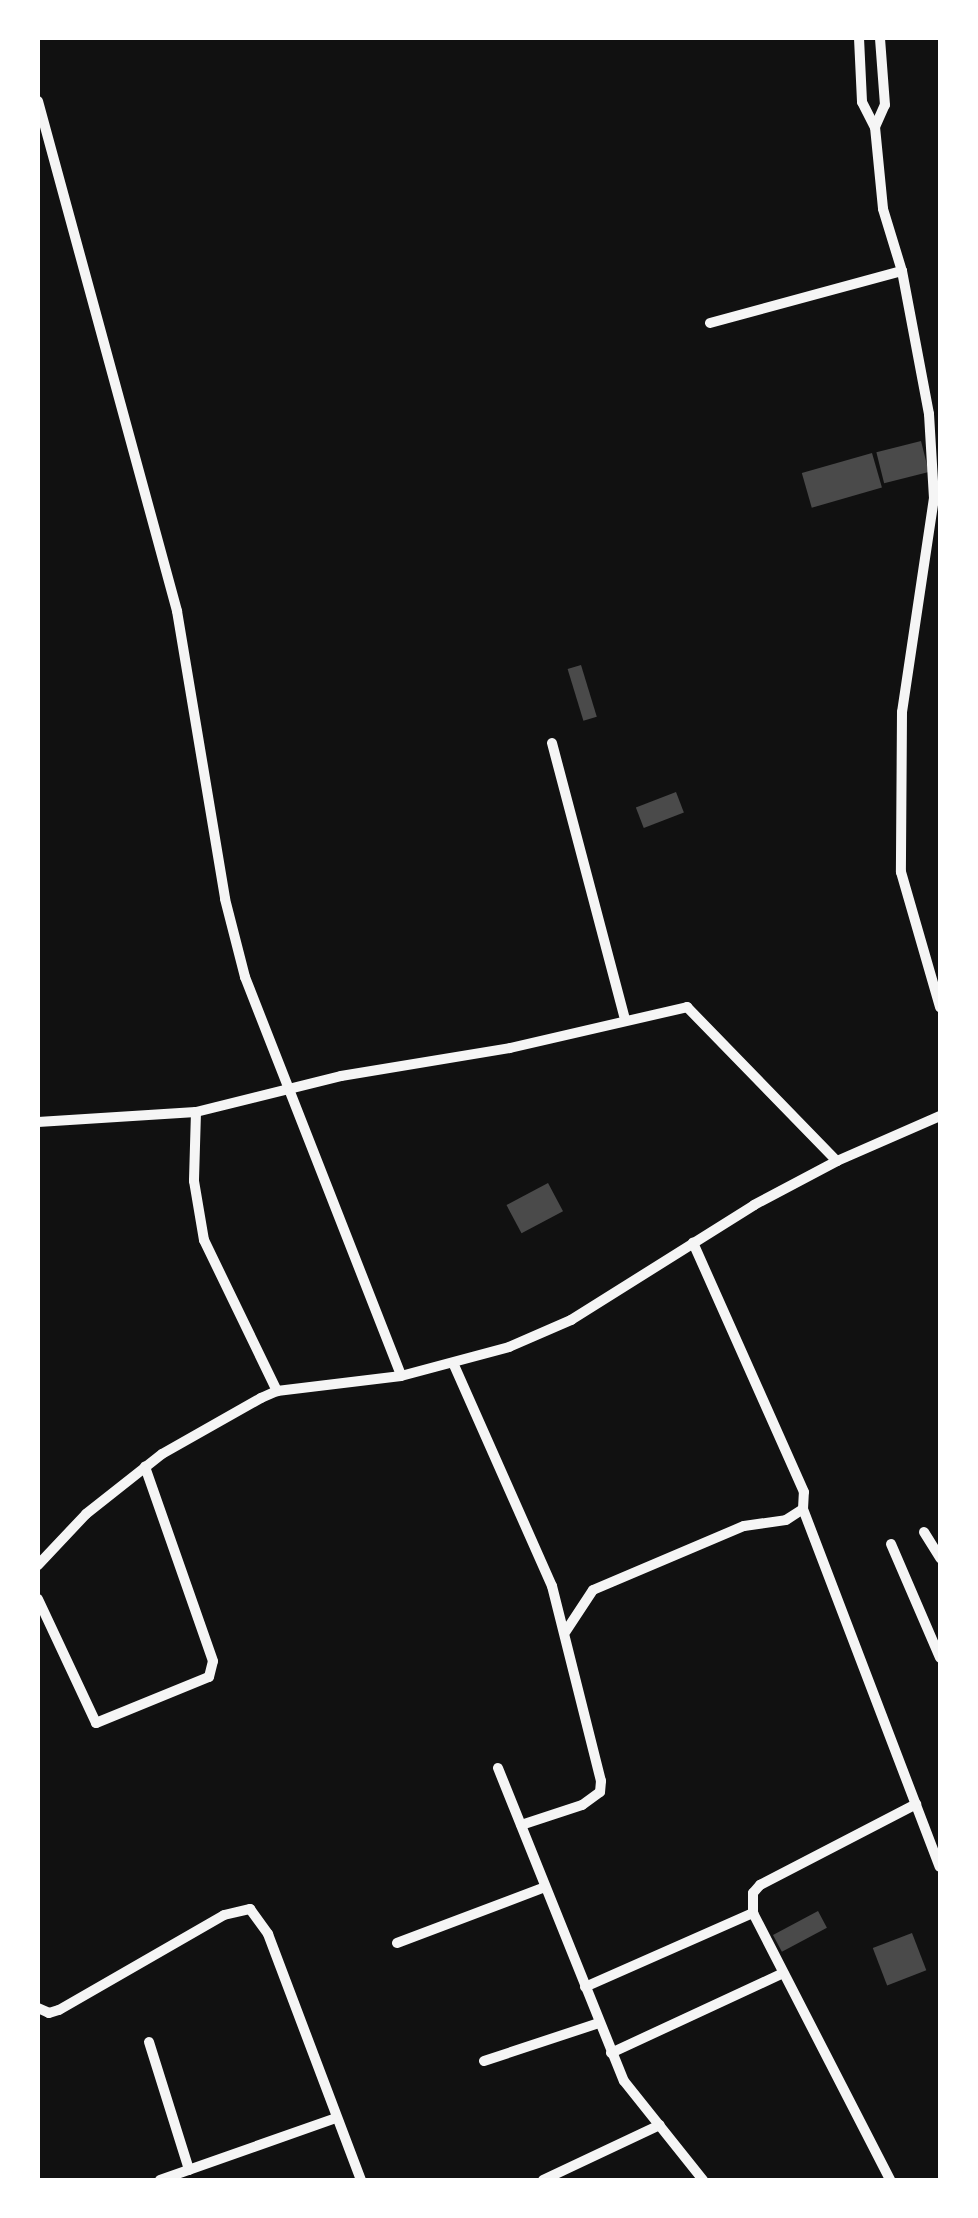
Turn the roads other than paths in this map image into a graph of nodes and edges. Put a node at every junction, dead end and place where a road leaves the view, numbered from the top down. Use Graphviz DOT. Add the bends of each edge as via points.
graph roads {
  1 [pos="859,38"];
  2 [pos="880,38"];
  3 [pos="38,101"];
  4 [pos="875,127"];
  5 [pos="902,271"];
  6 [pos="710,322"];
  7 [pos="552,742"];
  8 [pos="940,1007"];
  9 [pos="625,1020"];
  10 [pos="288,1091"];
  11 [pos="196,1112"];
  12 [pos="940,1116"];
  13 [pos="38,1122"];
  14 [pos="836,1160"];
  15 [pos="692,1243"];
  16 [pos="454,1364"];
  17 [pos="401,1376"];
  18 [pos="277,1392"];
  19 [pos="146,1467"];
  20 [pos="803,1509"];
  21 [pos="924,1532"];
  22 [pos="891,1544"];
  23 [pos="940,1558"];
  24 [pos="38,1564"];
  25 [pos="38,1599"];
  26 [pos="566,1631"];
  27 [pos="940,1658"];
  28 [pos="498,1768"];
  29 [pos="916,1804"];
  30 [pos="521,1825"];
  31 [pos="940,1867"];
  32 [pos="545,1887"];
  33 [pos="752,1913"];
  34 [pos="397,1942"];
  35 [pos="784,1973"];
  36 [pos="585,1987"];
  37 [pos="38,2008"];
  38 [pos="600,2024"];
  39 [pos="149,2042"];
  40 [pos="611,2054"];
  41 [pos="484,2061"];
  42 [pos="336,2118"];
  43 [pos="660,2124"];
  44 [pos="189,2170"];
  45 [pos="160,2180"];
  46 [pos="362,2180"];
  47 [pos="543,2180"];
  48 [pos="702,2180"];
  49 [pos="890,2180"];
  1 -- 4 [label="street" via="862,102"];
  2 -- 4 [label="street" via="885,104"];
  3 -- 10 [label="street" via="177,611 236,944"];
  4 -- 5 [label="street" via="883,209"];
  5 -- 6 [label="street"];
  5 -- 8 [label="street" via="929,414 934,498 902,712 900,872"];
  7 -- 9 [label="street"];
  9 -- 10 [label="street"];
  9 -- 14 [label="street" via="686,1006 697,1013"];
  10 -- 11 [label="street"];
  10 -- 17 [label="street"];
  11 -- 13 [label="street"];
  11 -- 18 [label="street" via="194,1181 204,1240"];
  12 -- 14 [label="street"];
  14 -- 15 [label="street"];
  15 -- 16 [label="street" via="571,1320"];
  15 -- 20 [label="street" via="804,1492"];
  16 -- 17 [label="street"];
  16 -- 26 [label="street"];
  17 -- 18 [label="street"];
  18 -- 19 [label="street" via="192,1434"];
  19 -- 24 [label="street" via="86,1514"];
  19 -- 25 [label="street" via="213,1661 209,1676 96,1722"];
  20 -- 26 [label="street" via="786,1520 744,1526 593,1590"];
  20 -- 29 [label="street"];
  21 -- 23 [label="street"];
  22 -- 27 [label="street"];
  26 -- 30 [label="street" via="600,1792 582,1805"];
  28 -- 30 [label="street"];
  29 -- 31 [label="street"];
  29 -- 33 [label="street" via="755,1889"];
  30 -- 32 [label="street"];
  32 -- 34 [label="street"];
  32 -- 36 [label="street"];
  33 -- 35 [label="street"];
  33 -- 36 [label="street"];
  35 -- 40 [label="street"];
  35 -- 49 [label="street"];
  36 -- 38 [label="street"];
  37 -- 42 [label="street" via="59,2010 224,1915 250,1909 268,1934"];
  38 -- 40 [label="street"];
  38 -- 41 [label="street"];
  39 -- 44 [label="street"];
  40 -- 43 [label="street" via="635,2098"];
  42 -- 44 [label="street"];
  42 -- 46 [label="street"];
  43 -- 47 [label="street"];
  43 -- 48 [label="street"];
  44 -- 45 [label="street"];
}
